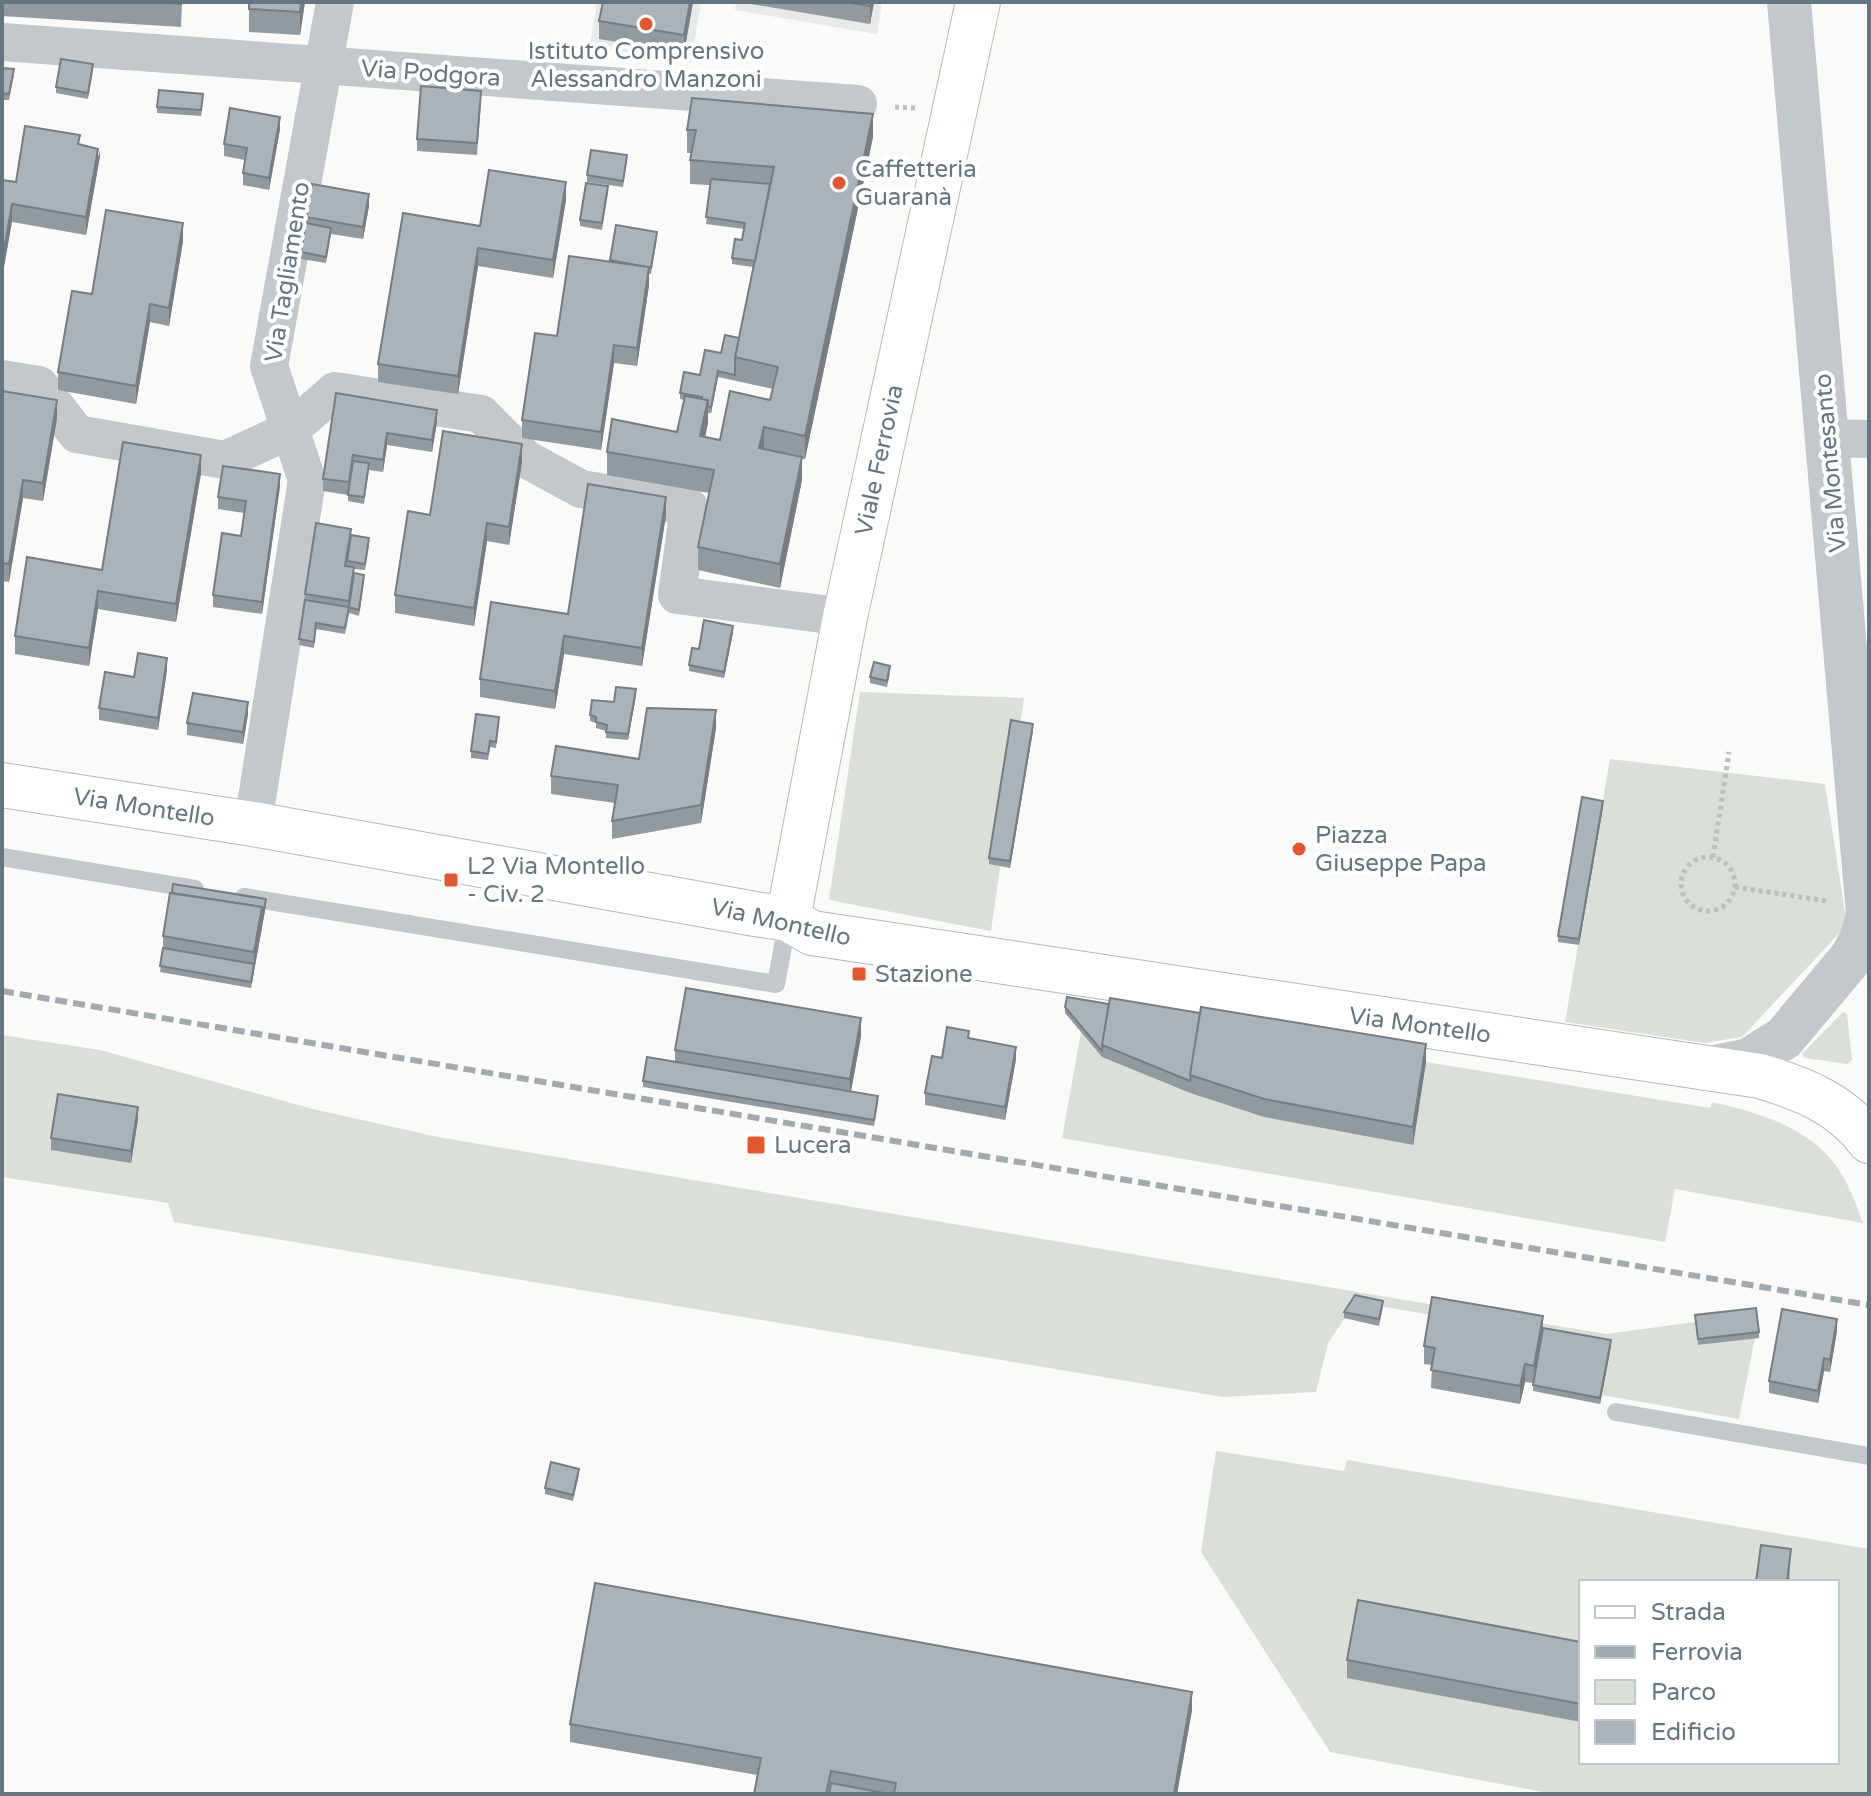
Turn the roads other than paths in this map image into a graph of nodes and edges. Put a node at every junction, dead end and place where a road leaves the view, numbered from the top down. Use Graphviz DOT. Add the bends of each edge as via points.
graph roads {
  1 [pos="335,2"];
  2 [pos="978,2"];
  3 [pos="1789,2"];
  4 [pos="2,42"];
  5 [pos="322,66"];
  6 [pos="858,104"];
  7 [pos="2,379"];
  8 [pos="290,430"];
  9 [pos="1848,439"];
  10 [pos="845,617"];
  11 [pos="2,785"];
  12 [pos="253,824"];
  13 [pos="2,857"];
  14 [pos="1868,906"];
  15 [pos="788,919"];
  16 [pos="1705,1069"];
  17 [pos="1869,1141"];
  18 [pos="1616,1412"];
  19 [pos="1869,1456"];
  1 -- 5 [label="street, Via Tagliamento"];
  2 -- 10 [label="main road, Viale Ferrovia"];
  3 -- 9 [label="street, Via Montesanto"];
  4 -- 5 [label="street, Via Podgora"];
  5 -- 6 [label="street, Via Podgora"];
  5 -- 8 [label="street, Via Tagliamento" via="269,366"];
  7 -- 8 [label="street" via="39,385 77,434 225,460"];
  8 -- 10 [label="street" via="335,391 481,414 526,459 581,489 689,507 677,595"];
  8 -- 12 [label="street, Via Tagliamento" via="307,480"];
  9 -- 14 [label="street, Via Montesanto"];
  10 -- 15 [label="main road, Viale Ferrovia"];
  11 -- 12 [label="main road, Via Montello"];
  12 -- 15 [label="main road, Via Montello"];
  13 -- 15 [label="lane" via="776,984"];
  14 -- 16 [label="street, Via Montello" via="1862,938 1851,958 1784,1038 1749,1060"];
  15 -- 16 [label="main road, Via Montello" via="812,933"];
  16 -- 17 [label="main road, Via Montello" via="1760,1076 1819,1097"];
  18 -- 19 [label="lane"];
}
